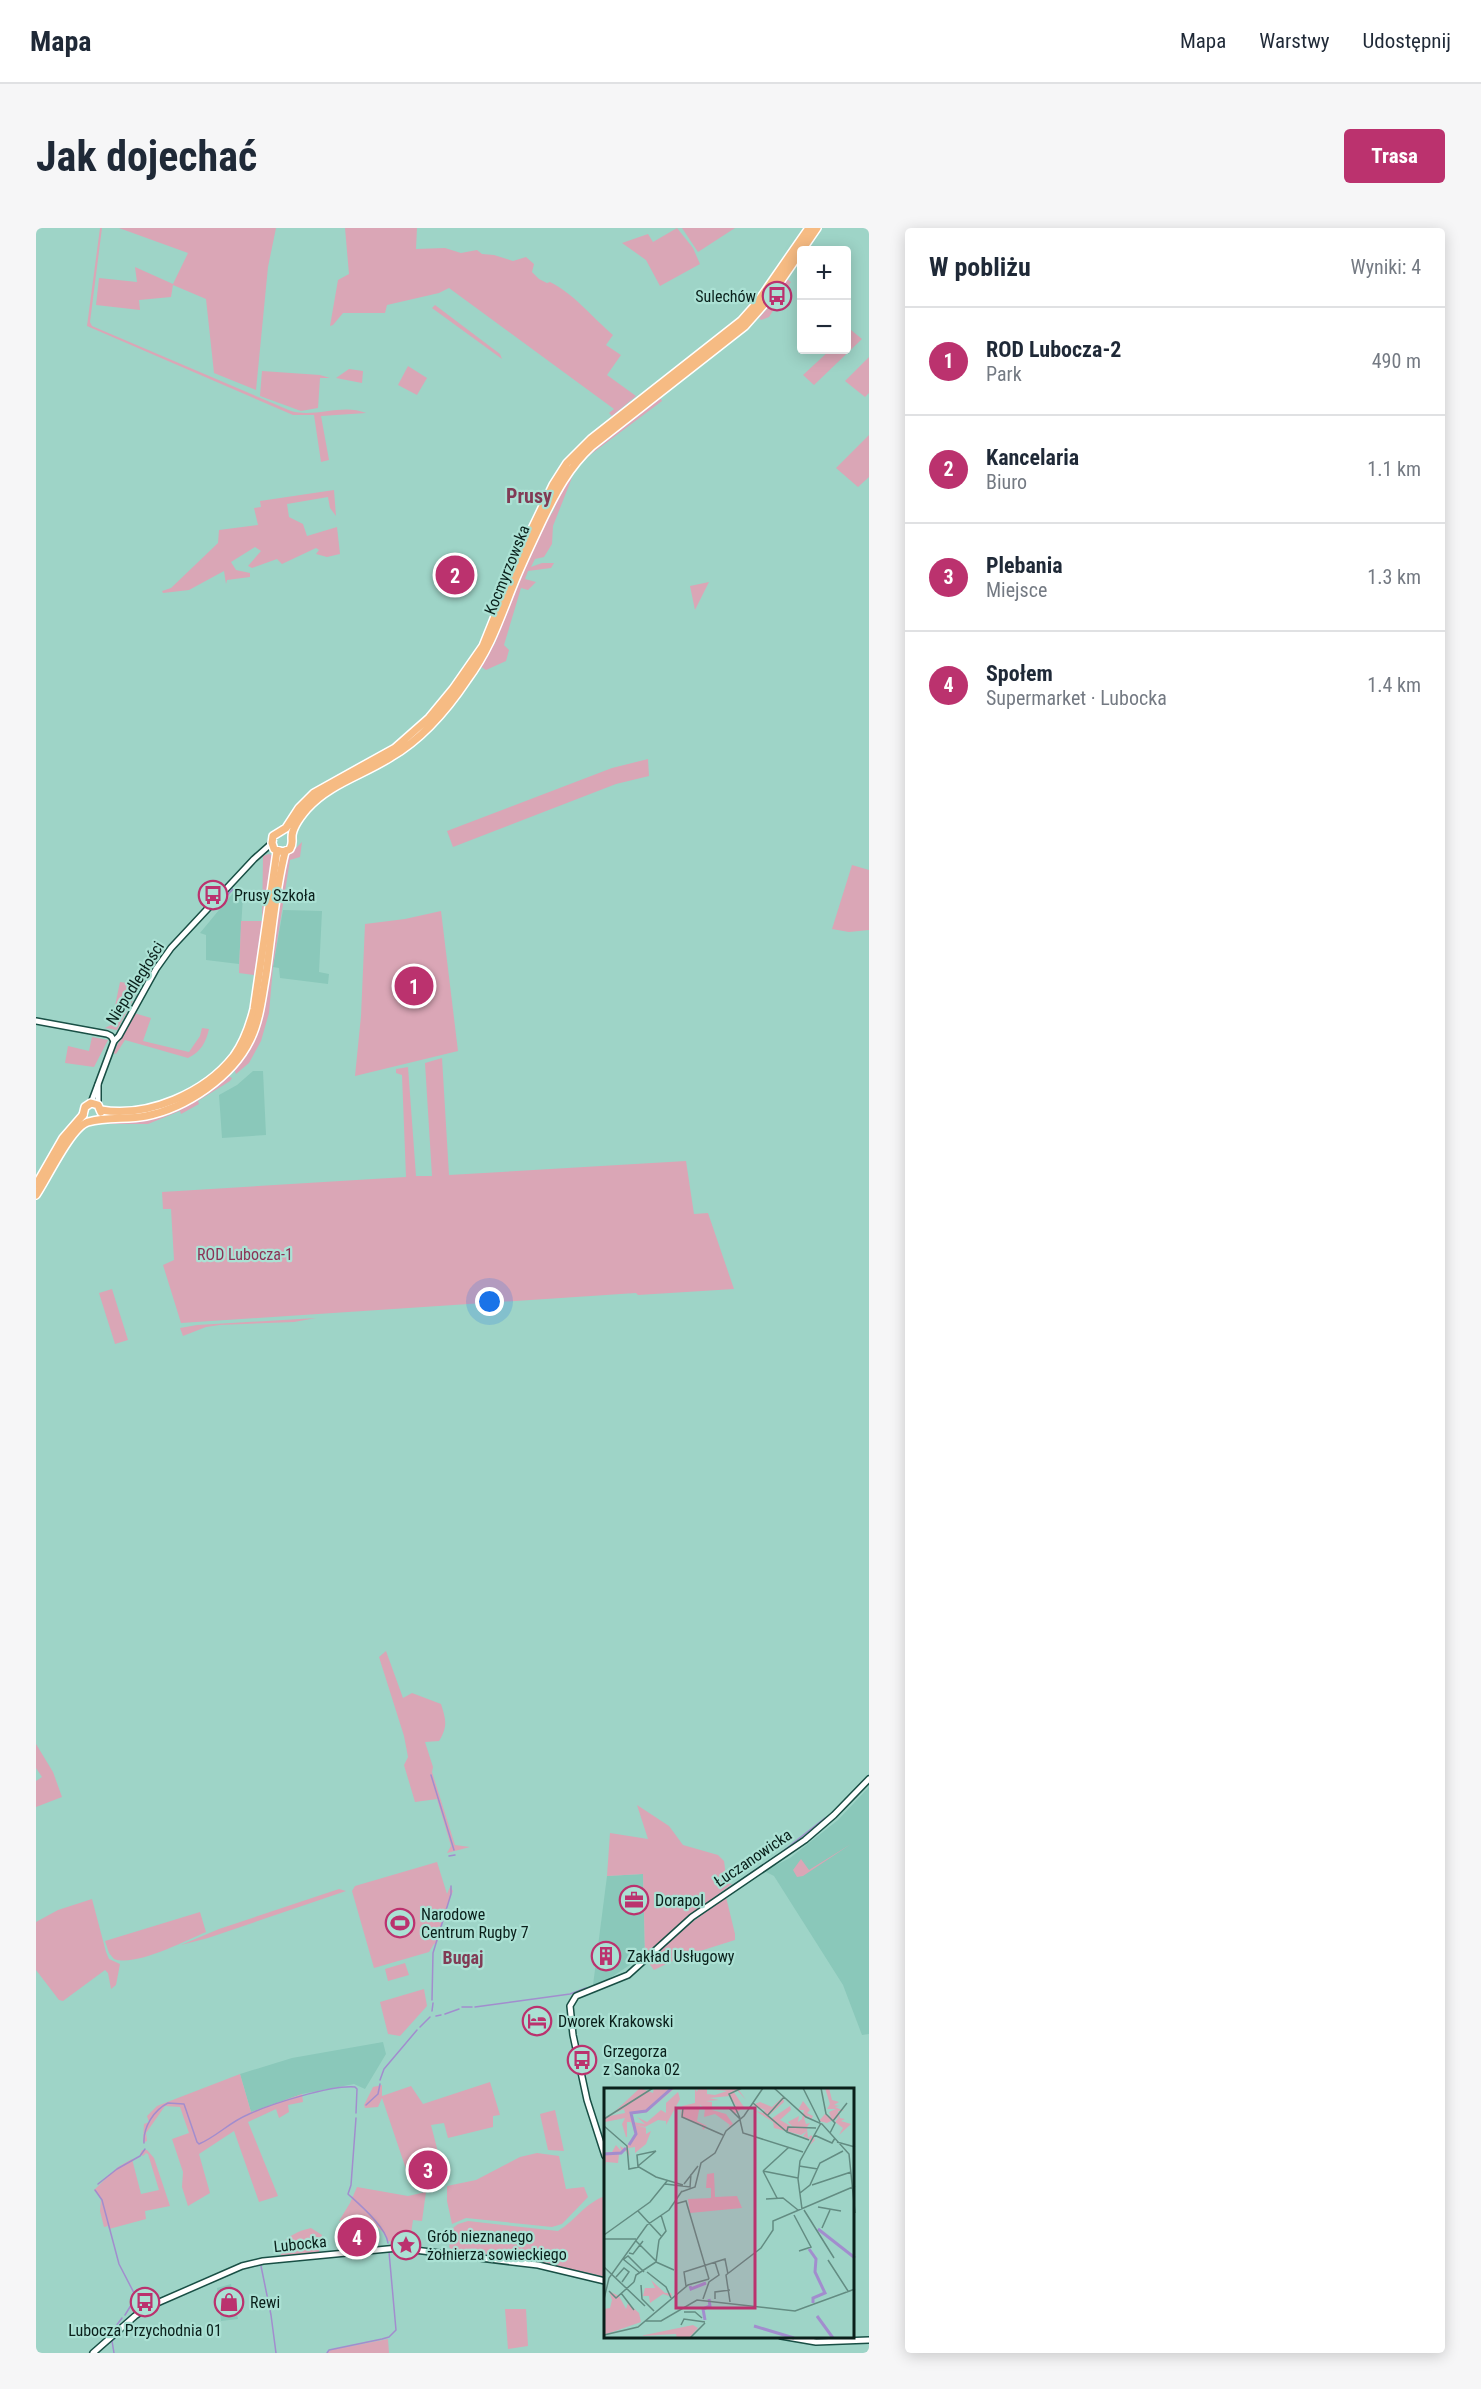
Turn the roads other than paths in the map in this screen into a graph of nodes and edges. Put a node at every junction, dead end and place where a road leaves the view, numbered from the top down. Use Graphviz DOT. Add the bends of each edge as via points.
graph roads {
  1 [pos="809,228"];
  2 [pos="817,228"];
  3 [pos="282,831"];
  4 [pos="292,837"];
  5 [pos="274,848"];
  6 [pos="285,852"];
  7 [pos="36,1021"];
  8 [pos="114,1041"];
  9 [pos="97,1109"];
  10 [pos="83,1115"];
  11 [pos="89,1121"];
  12 [pos="36,1185"];
  13 [pos="36,1195"];
  14 [pos="869,1779"];
  15 [pos="604,2152"];
  16 [pos="604,2281"];
  17 [pos="788,2338"];
  18 [pos="869,2340"];
  19 [pos="93,2353"];
  1 -- 3 [label="main road, Kocmyrzowska" via="741,321 591,439 567,463 520,554 487,638 429,718 395,748 314,793"];
  2 -- 4 [label="main road, Kocmyrzowska" via="745,326 574,463 525,556 486,652 435,720 394,756 314,801 298,821"];
  3 -- 4 [label="main road"];
  3 -- 5 [label="main road" via="275,834"];
  4 -- 6 [label="main road" via="292,845"];
  5 -- 6 [label="main road"];
  5 -- 8 [label="street, Niepodległości" via="259,854 171,948"];
  5 -- 9 [label="main road" via="254,1009 247,1033 234,1055 206,1082 160,1106 130,1113"];
  6 -- 9 [label="main road" via="257,1021 241,1056 211,1085 162,1112 135,1118"];
  7 -- 8 [label="street" via="107,1034"];
  8 -- 9 [label="street, Niepodległości" via="98,1082"];
  9 -- 10 [label="main road" via="85,1107"];
  9 -- 11 [label="main road" via="95,1121"];
  10 -- 11 [label="main road"];
  10 -- 12 [label="main road" via="63,1138"];
  11 -- 13 [label="main road" via="66,1144"];
  14 -- 15 [label="street, Łuczanowicka" via="805,1840 692,1917 628,1975 572,2000 570,2015 581,2072"];
  16 -- 19 [label="street, Lubocka" via="538,2265 398,2248 263,2261 242,2266 144,2309"];
  17 -- 18 [label="street" via="816,2342"];
}
